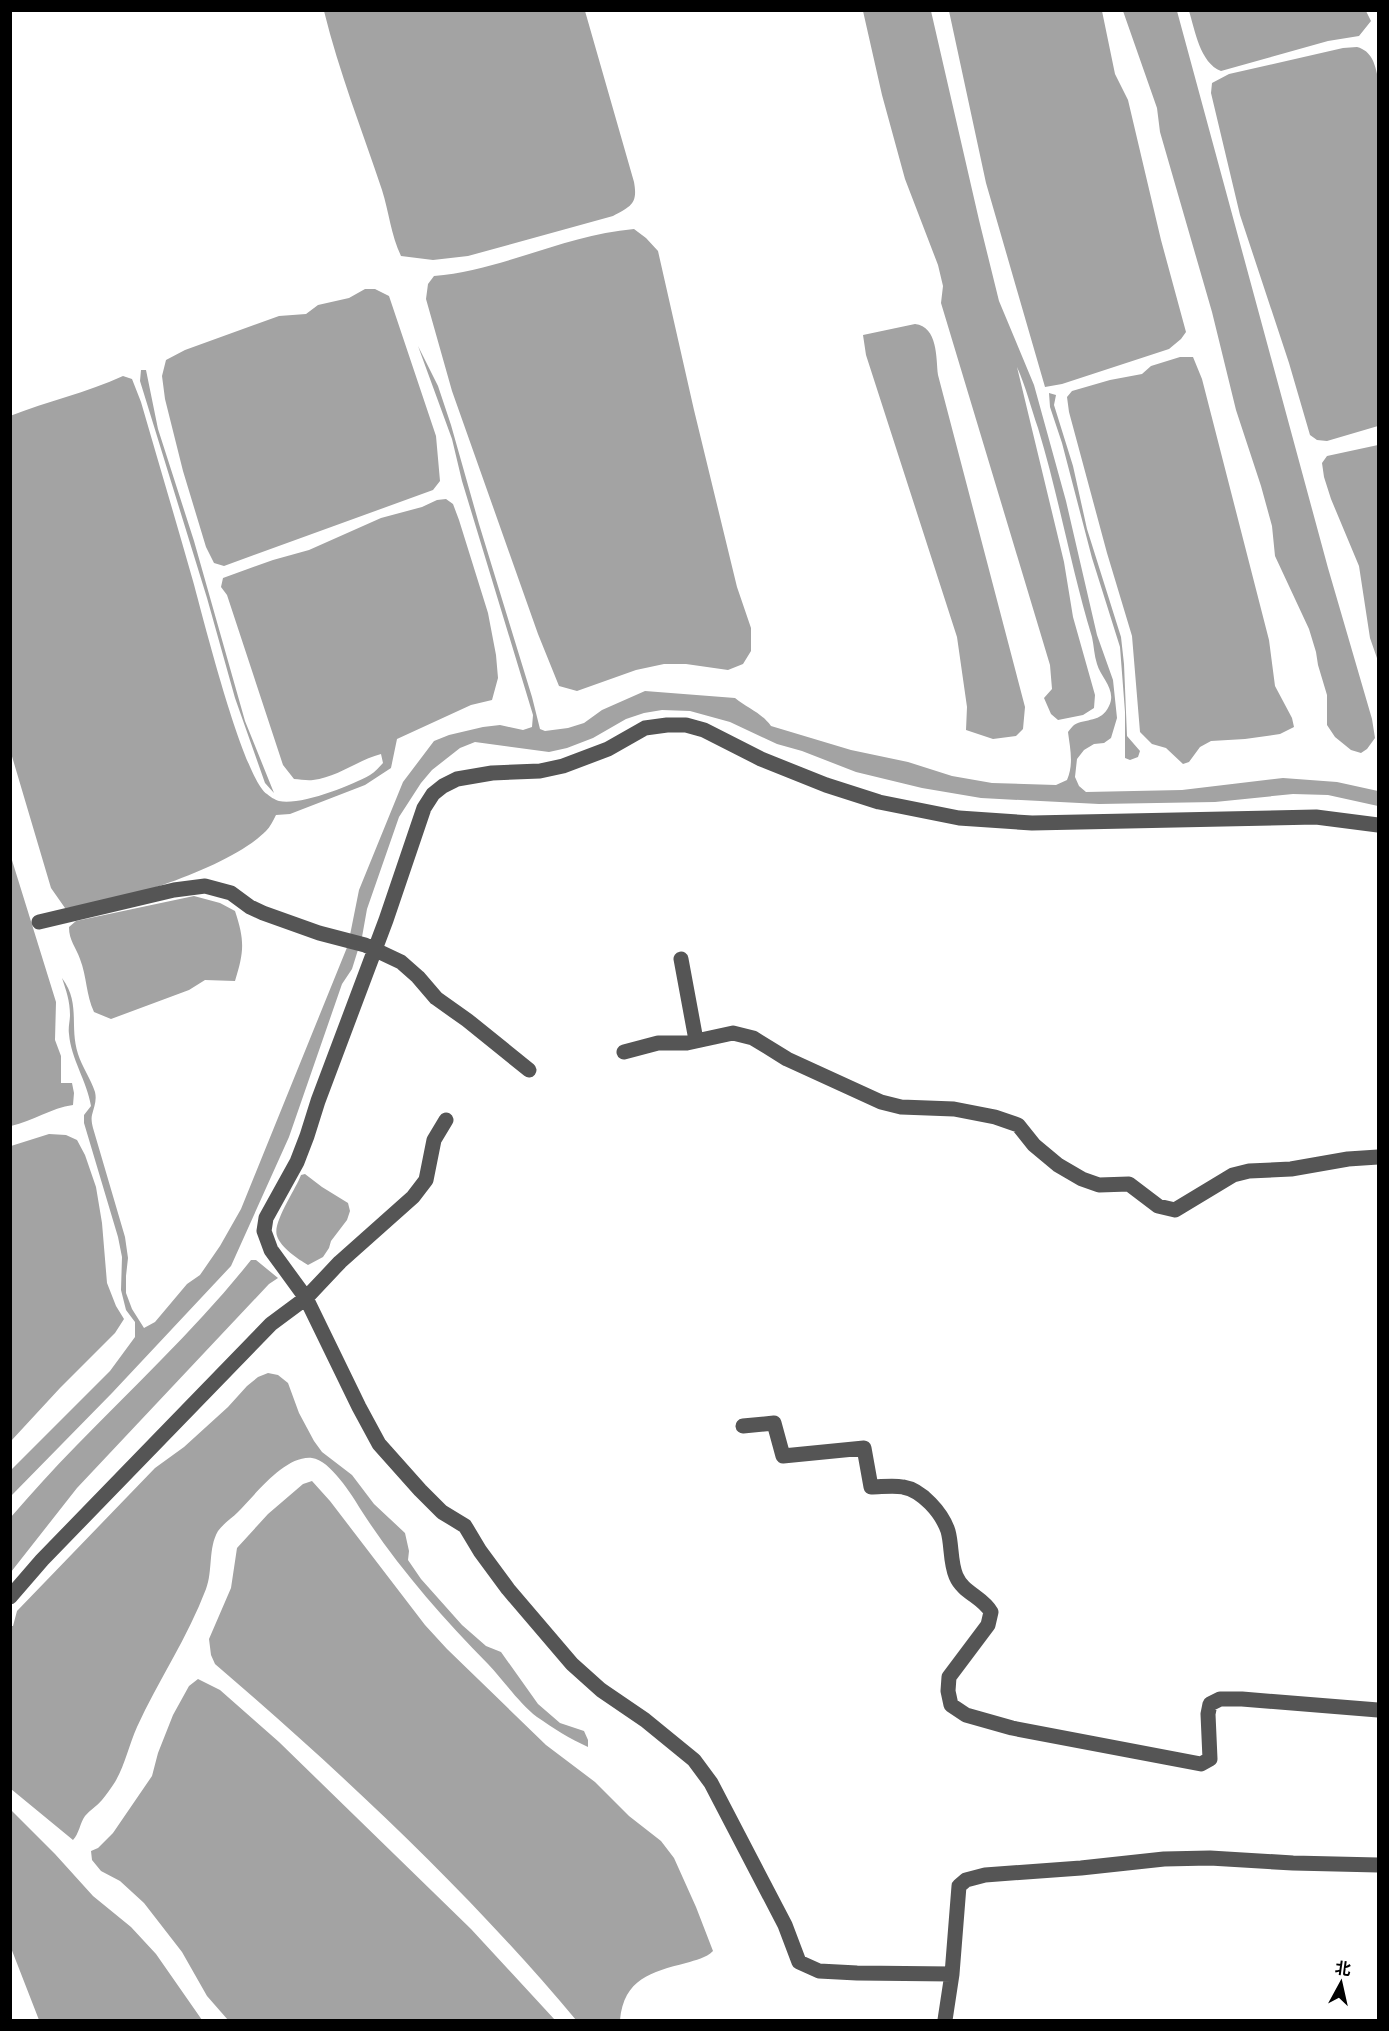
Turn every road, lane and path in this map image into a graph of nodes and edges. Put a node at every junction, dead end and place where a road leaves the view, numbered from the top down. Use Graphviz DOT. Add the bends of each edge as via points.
graph roads {
  1 [pos="1378,825"];
  2 [pos="39,922"];
  3 [pos="369,947"];
  4 [pos="681,959"];
  5 [pos="696,1040"];
  6 [pos="624,1052"];
  7 [pos="529,1071"];
  8 [pos="446,1120"];
  9 [pos="1378,1157"];
  10 [pos="306,1298"];
  11 [pos="743,1426"];
  12 [pos="10,1597"];
  13 [pos="1378,1710"];
  14 [pos="1378,1865"];
  15 [pos="952,1974"];
  16 [pos="945,2020"];
  1 -- 3 [label="street" via="1316,816 1032,823 959,818 879,802 762,759 704,730 667,725 645,729 608,749 563,766 492,773 442,786 424,808"];
  2 -- 3 [label="street" via="205,886 231,893 263,913"];
  3 -- 7 [label="street" via="401,962 436,998"];
  3 -- 10 [label="street" via="307,1136 266,1218 264,1231 270,1250"];
  4 -- 5 [label="street"];
  5 -- 6 [label="street" via="658,1043"];
  5 -- 9 [label="street" via="733,1033 753,1038 787,1059 881,1102 901,1107 954,1109 1018,1125 1034,1145 1082,1179 1099,1185 1129,1184 1158,1206 1175,1210 1233,1175"];
  8 -- 10 [label="street" via="434,1140 426,1180 413,1197"];
  10 -- 12 [label="street" via="272,1324"];
  10 -- 15 [label="street" via="379,1444 442,1512 465,1526 508,1589 572,1664 694,1760 732,1821 785,1925 799,1962 819,1971"];
  11 -- 13 [label="street" via="774,1423 783,1456 864,1448 871,1487 903,1486 933,1505 947,1529 956,1577 992,1612 988,1625 949,1677 951,1705 966,1715 1012,1728 1201,1764 1210,1759 1210,1704 1220,1699"];
  14 -- 15 [label="street" via="1164,1859 985,1875 959,1886"];
  15 -- 16 [label="street"];
}
